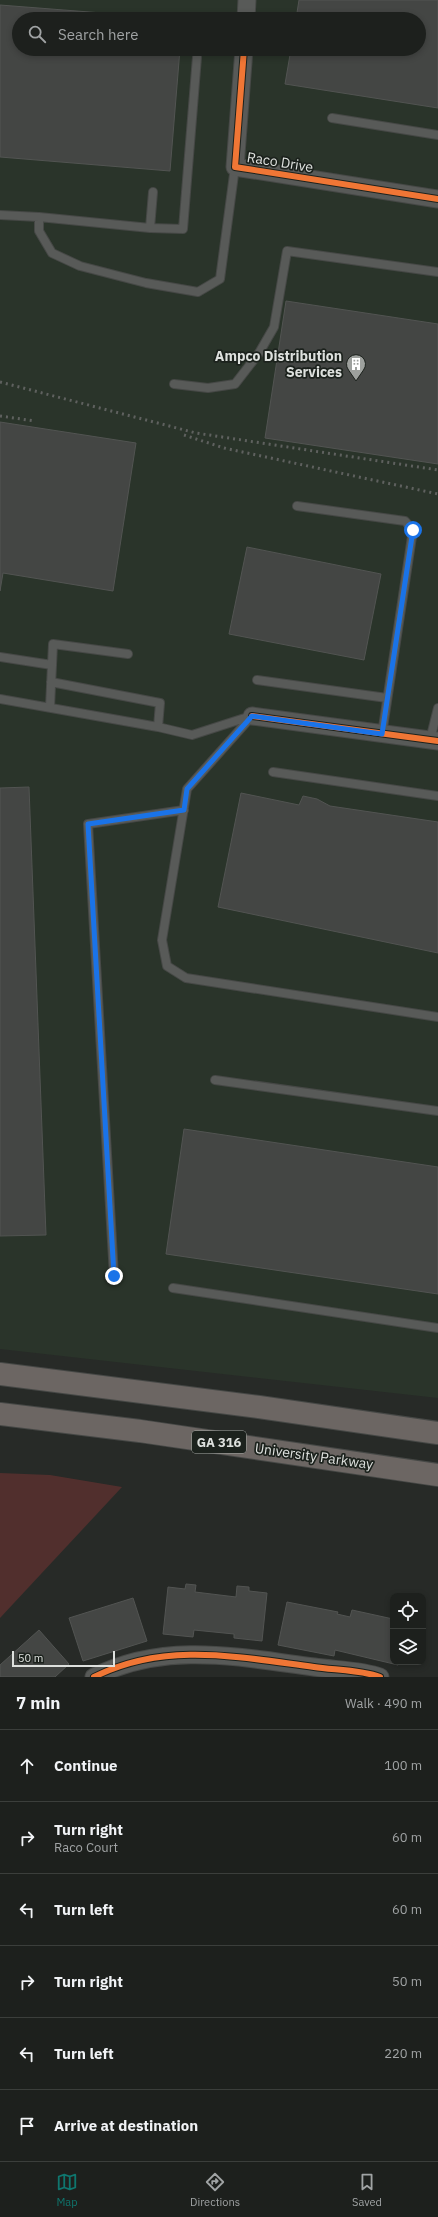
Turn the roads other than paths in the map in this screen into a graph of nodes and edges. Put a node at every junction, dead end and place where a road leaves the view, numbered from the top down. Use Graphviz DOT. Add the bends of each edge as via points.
graph roads {
  1 [pos="247,0"];
  2 [pos="246,12"];
  3 [pos="243,56"];
  4 [pos="197,57"];
  5 [pos="332,118"];
  6 [pos="438,135"];
  7 [pos="235,167"];
  8 [pos="153,192"];
  9 [pos="438,199"];
  10 [pos="0,215"];
  11 [pos="39,217"];
  12 [pos="150,228"];
  13 [pos="438,272"];
  14 [pos="174,384"];
  15 [pos="297,506"];
  16 [pos="128,654"];
  17 [pos="0,658"];
  18 [pos="52,665"];
  19 [pos="257,680"];
  20 [pos="51,682"];
  21 [pos="387,698"];
  22 [pos="0,699"];
  23 [pos="50,707"];
  24 [pos="438,708"];
  25 [pos="252,716"];
  26 [pos="158,727"];
  27 [pos="382,734"];
  28 [pos="434,741"];
  29 [pos="273,772"];
  30 [pos="438,796"];
  31 [pos="184,810"];
  32 [pos="438,1017"];
  33 [pos="215,1080"];
  34 [pos="438,1111"];
  35 [pos="114,1276"];
  36 [pos="173,1288"];
  37 [pos="438,1328"];
  38 [pos="0,1374"];
  39 [pos="0,1414"];
  40 [pos="438,1433"];
  41 [pos="438,1475"];
  42 [pos="94,1677"];
  43 [pos="380,1677"];
  1 -- 2 [label="street"];
  3 -- 7 [label="street, Raco Drive"];
  4 -- 12 [label="lane" via="183,229"];
  5 -- 6 [label="lane"];
  7 -- 9 [label="street, Raco Drive"];
  7 -- 11 [label="lane" via="220,278 198,292 146,283 73,263 52,253 39,231"];
  8 -- 12 [label="lane"];
  10 -- 11 [label="lane"];
  11 -- 12 [label="lane"];
  13 -- 14 [label="lane" via="288,251 274,328 235,384 208,388"];
  15 -- 21 [label="lane" via="406,521 413,530"];
  16 -- 18 [label="lane" via="53,644"];
  17 -- 18 [label="lane"];
  18 -- 20 [label="lane"];
  19 -- 21 [label="lane"];
  20 -- 23 [label="lane"];
  20 -- 26 [label="lane" via="160,703"];
  21 -- 27 [label="lane"];
  22 -- 23 [label="lane"];
  23 -- 26 [label="lane"];
  24 -- 28 [label="lane"];
  25 -- 26 [label="lane" via="192,735"];
  25 -- 27 [label="street"];
  25 -- 31 [label="lane" via="187,789"];
  27 -- 28 [label="street"];
  29 -- 30 [label="lane"];
  31 -- 32 [label="lane" via="162,940 167,966 186,978"];
  31 -- 35 [label="lane" via="88,824"];
  33 -- 34 [label="lane"];
  36 -- 37 [label="lane"];
  38 -- 40 [label="highway"];
  39 -- 41 [label="highway, University Parkway / GA 316" via="140,1431"];
  42 -- 43 [label="street" via="112,1668 159,1656 209,1655"];
}
